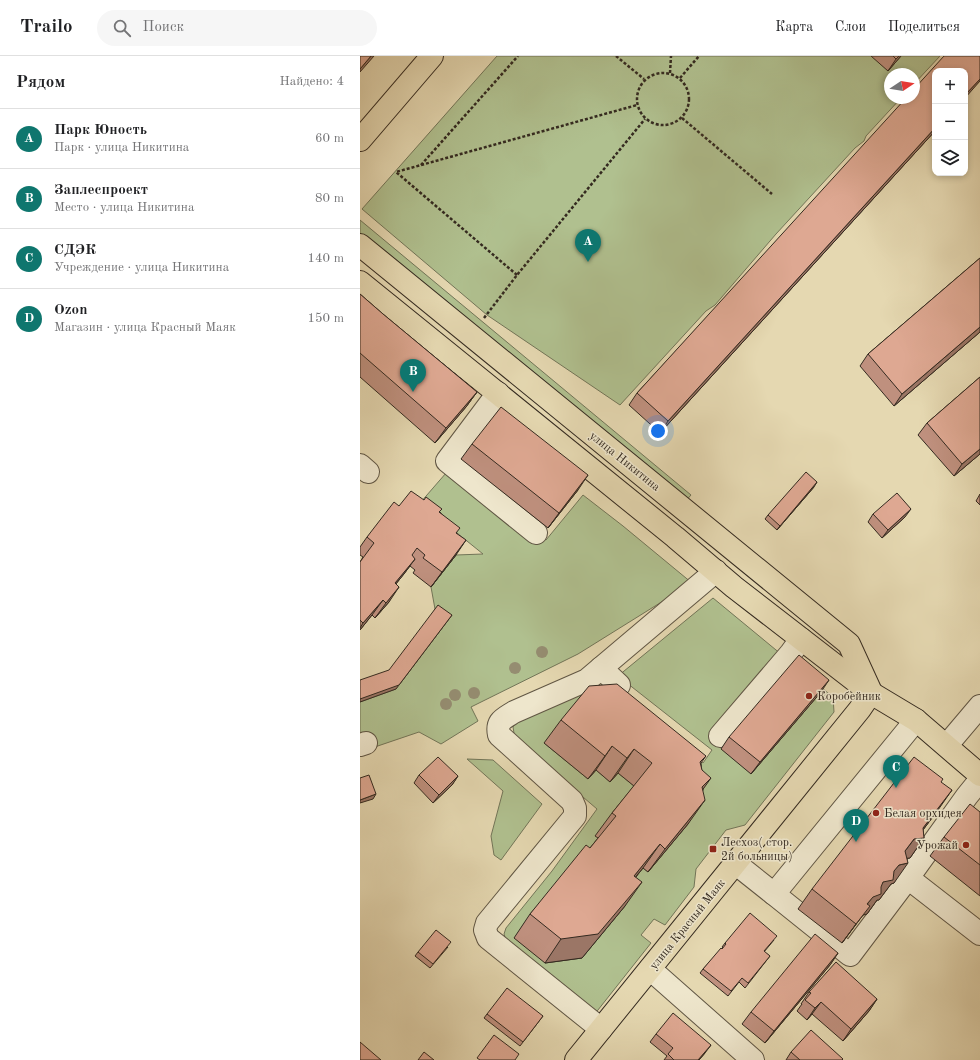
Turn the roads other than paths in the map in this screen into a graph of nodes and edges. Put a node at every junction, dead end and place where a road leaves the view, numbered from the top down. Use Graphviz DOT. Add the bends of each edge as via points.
graph roads {
  1 [pos="432,56"];
  2 [pos="360,140"];
  3 [pos="360,245"];
  4 [pos="360,282"];
  5 [pos="498,393"];
  6 [pos="536,533"];
  7 [pos="716,571"];
  8 [pos="801,639"];
  9 [pos="601,668"];
  10 [pos="619,685"];
  11 [pos="871,693"];
  12 [pos="980,706"];
  13 [pos="916,720"];
  14 [pos="720,736"];
  15 [pos="947,745"];
  16 [pos="980,775"];
  17 [pos="980,780"];
  18 [pos="736,863"];
  19 [pos="908,878"];
  20 [pos="774,894"];
  21 [pos="980,934"];
  22 [pos="650,970"];
  23 [pos="601,1029"];
  24 [pos="576,1060"];
  25 [pos="754,1060"];
  1 -- 2 [label="main road"];
  3 -- 11 [label="main road, улица Никитина" via="849,644"];
  4 -- 5 [label="main road"];
  5 -- 6 [label="street" via="446,461"];
  5 -- 7 [label="main road"];
  7 -- 8 [label="main road"];
  7 -- 9 [label="street"];
  8 -- 11 [label="main road"];
  8 -- 14 [label="street"];
  9 -- 10 [label="street"];
  9 -- 23 [label="street" via="587,680 514,712 499,723 499,735 572,801 575,816 487,923 485,930 488,938"];
  11 -- 13 [label="main road"];
  11 -- 18 [label="main road, улица Красный Маяк"];
  12 -- 15 [label="street"];
  13 -- 15 [label="main road"];
  13 -- 20 [label="street"];
  15 -- 16 [label="main road"];
  17 -- 19 [label="street"];
  18 -- 20 [label="street"];
  18 -- 22 [label="main road, улица Красный Маяк"];
  19 -- 20 [label="street" via="850,955"];
  19 -- 21 [label="street"];
  22 -- 23 [label="main road, улица Красный Маяк"];
  22 -- 25 [label="street"];
  23 -- 24 [label="main road, улица Красный Маяк"];
}
